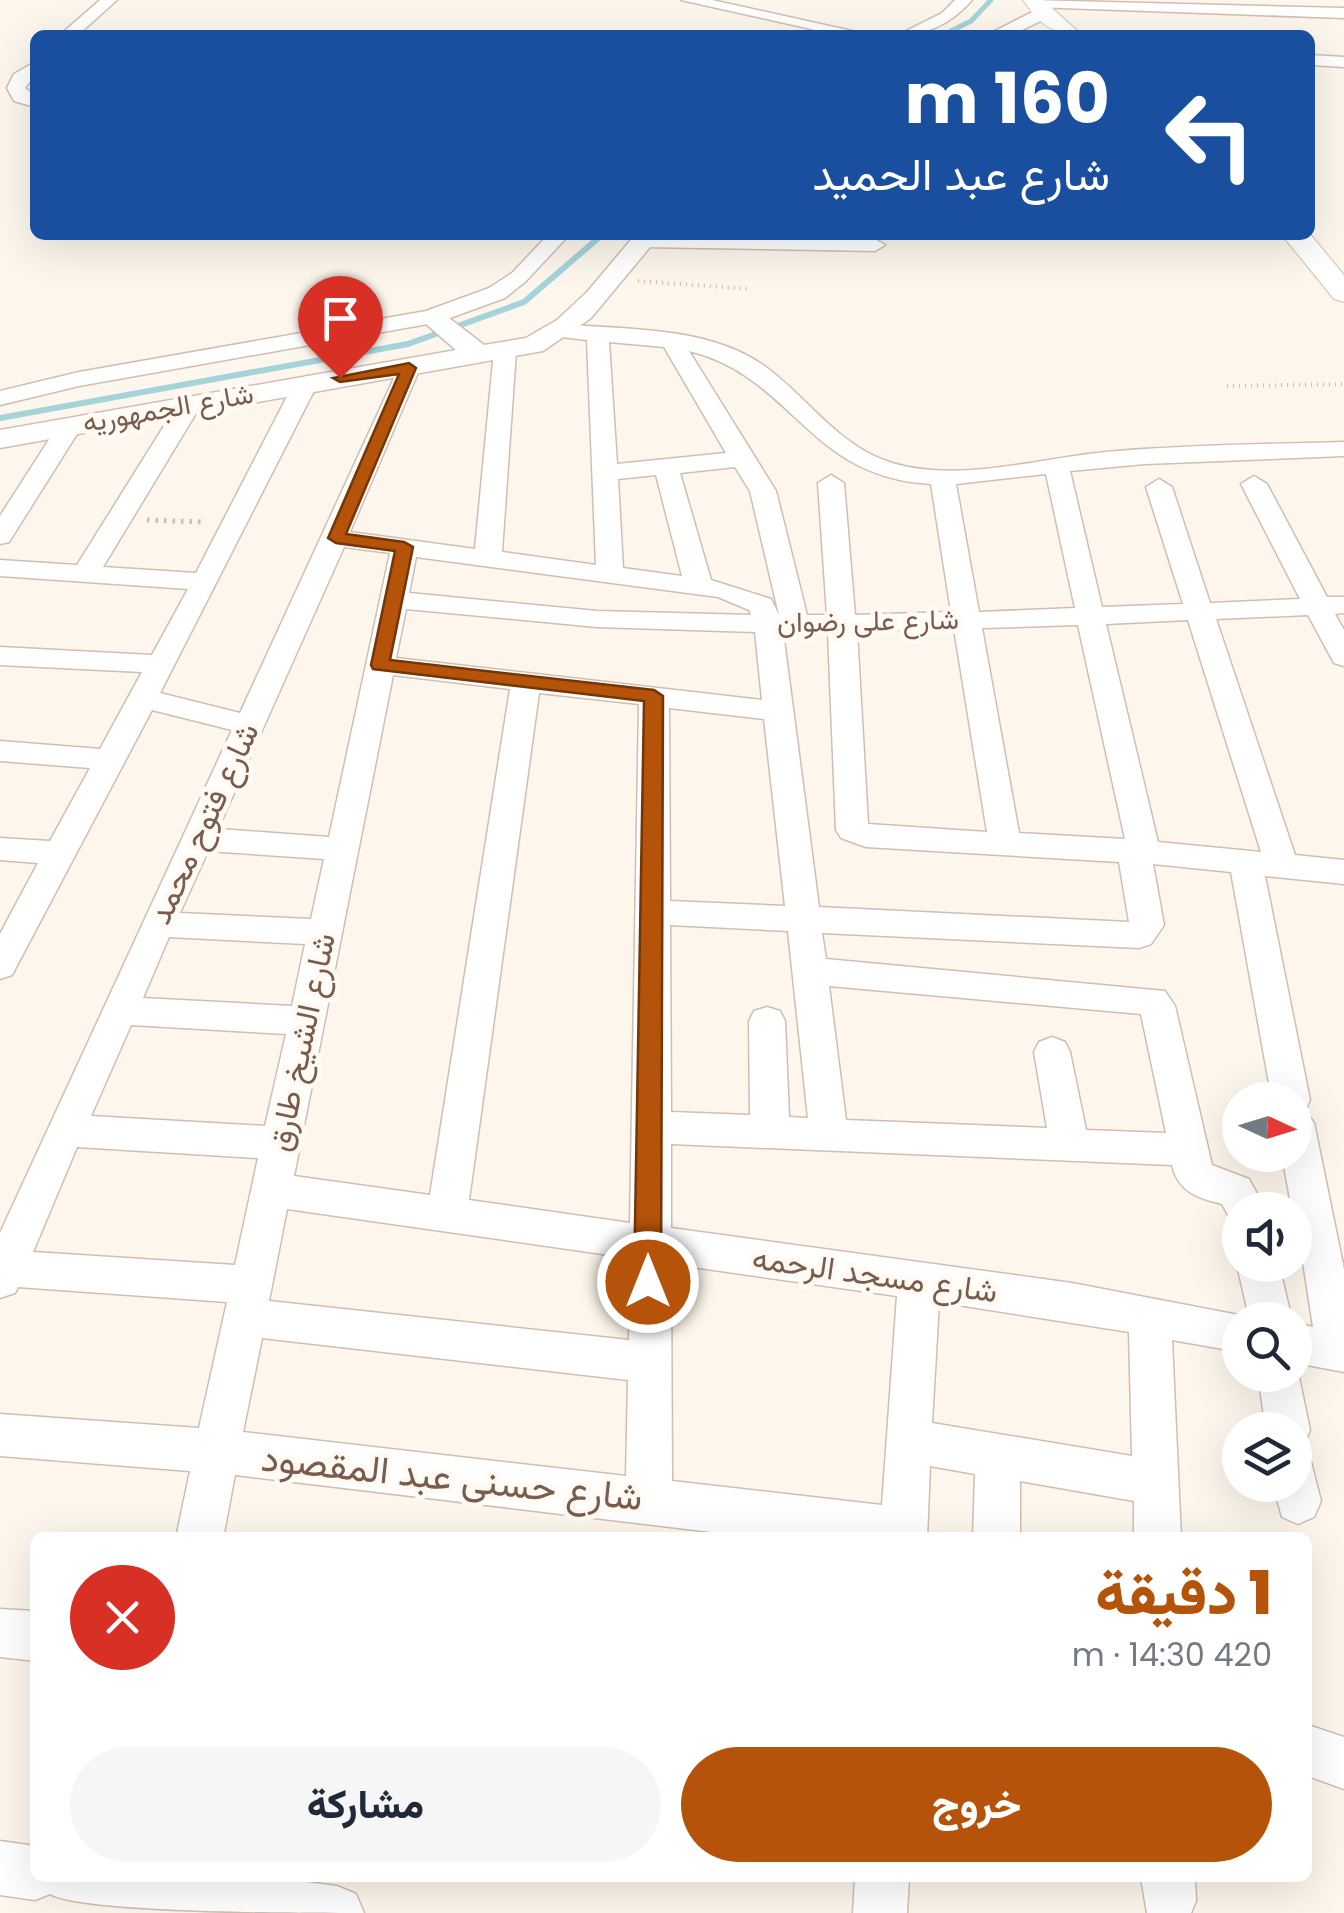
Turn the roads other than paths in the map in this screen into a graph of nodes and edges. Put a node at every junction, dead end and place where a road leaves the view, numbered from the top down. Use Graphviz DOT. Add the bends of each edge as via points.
graph roads {
  1 [pos="109,0"];
  2 [pos="688,0"];
  3 [pos="964,0"];
  4 [pos="725,2"];
  5 [pos="1172,4"];
  6 [pos="1036,5"];
  7 [pos="1344,12"];
  8 [pos="74,30"];
  9 [pos="841,30"];
  10 [pos="917,30"];
  11 [pos="1004,30"];
  12 [pos="1065,30"];
  13 [pos="1315,60"];
  14 [pos="1344,62"];
  15 [pos="30,68"];
  16 [pos="0,69"];
  17 [pos="30,71"];
  18 [pos="30,101"];
  19 [pos="554,240"];
  20 [pos="643,240"];
  21 [pos="711,240"];
  22 [pos="1300,240"];
  23 [pos="875,245"];
  24 [pos="1344,293"];
  25 [pos="435,321"];
  26 [pos="561,330"];
  27 [pos="598,335"];
  28 [pos="674,344"];
  29 [pos="484,351"];
  30 [pos="409,368"];
  31 [pos="306,383"];
  32 [pos="0,398"];
  33 [pos="189,404"];
  34 [pos="70,426"];
  35 [pos="0,439"];
  36 [pos="1344,448"];
  37 [pos="744,460"];
  38 [pos="1056,465"];
  39 [pos="666,467"];
  40 [pos="604,472"];
  41 [pos="942,476"];
  42 [pos="831,483"];
  43 [pos="1254,484"];
  44 [pos="1159,487"];
  45 [pos="0,536"];
  46 [pos="336,538"];
  47 [pos="404,547"];
  48 [pos="488,558"];
  49 [pos="0,568"];
  50 [pos="85,574"];
  51 [pos="610,575"];
  52 [pos="205,582"];
  53 [pos="700,587"];
  54 [pos="394,600"];
  55 [pos="1331,606"];
  56 [pos="1201,611"];
  57 [pos="1090,616"];
  58 [pos="967,619"];
  59 [pos="842,622"];
  60 [pos="782,623"];
  61 [pos="0,656"];
  62 [pos="1344,656"];
  63 [pos="161,664"];
  64 [pos="380,665"];
  65 [pos="526,682"];
  66 [pos="654,696"];
  67 [pos="143,698"];
  68 [pos="779,711"];
  69 [pos="248,725"];
  70 [pos="0,751"];
  71 [pos="110,760"];
  72 [pos="196,839"];
  73 [pos="1005,844"];
  74 [pos="342,849"];
  75 [pos="0,850"];
  76 [pos="1139,852"];
  77 [pos="60,853"];
  78 [pos="1244,860"];
  79 [pos="1281,864"];
  80 [pos="1344,872"];
  81 [pos="652,912"];
  82 [pos="803,920"];
  83 [pos="157,924"];
  84 [pos="324,932"];
  85 [pos="4,951"];
  86 [pos="809,972"];
  87 [pos="119,1010"];
  88 [pos="306,1021"];
  89 [pos="767,1021"];
  90 [pos="1052,1052"];
  91 [pos="1287,1082"];
  92 [pos="649,1127"];
  93 [pos="66,1130"];
  94 [pos="770,1132"];
  95 [pos="829,1134"];
  96 [pos="280,1144"];
  97 [pos="1069,1144"];
  98 [pos="1189,1150"];
  99 [pos="1305,1172"];
  100 [pos="270,1190"];
  101 [pos="1237,1192"];
  102 [pos="447,1214"];
  103 [pos="648,1243"];
  104 [pos="2,1274"];
  105 [pos="920,1281"];
  106 [pos="247,1301"];
  107 [pos="1150,1316"];
  108 [pos="1222,1329"];
  109 [pos="1312,1346"];
  110 [pos="1341,1351"];
  111 [pos="648,1362"];
  112 [pos="0,1435"];
  113 [pos="909,1441"];
  114 [pos="216,1452"];
  115 [pos="998,1456"];
  116 [pos="1156,1482"];
  117 [pos="649,1499"];
  118 [pos="200,1532"];
  119 [pos="889,1532"];
  120 [pos="904,1532"];
  121 [pos="996,1532"];
  122 [pos="1158,1532"];
  123 [pos="0,1633"];
  124 [pos="30,1636"];
  125 [pos="1312,1752"];
  126 [pos="1344,1763"];
  127 [pos="0,1868"];
  128 [pos="30,1872"];
  129 [pos="101,1882"];
  130 [pos="882,1882"];
  131 [pos="338,1913"];
  132 [pos="880,1913"];
  1 -- 8 [label="street"];
  2 -- 4 [label="street"];
  3 -- 10 [label="street"];
  4 -- 9 [label="street"];
  5 -- 6 [label="street"];
  5 -- 7 [label="street"];
  6 -- 11 [label="street"];
  6 -- 12 [label="main road"];
  13 -- 14 [label="street"];
  15 -- 16 [label="street"];
  17 -- 18 [label="street" via="16,88"];
  19 -- 25 [label="street, شارع الجمهوريه" via="497,293"];
  20 -- 26 [label="street, شارع الجمهوريه"];
  21 -- 23 [label="street"];
  22 -- 24 [label="main road"];
  25 -- 29 [label="street"];
  25 -- 32 [label="street, شارع الجمهوريه"];
  26 -- 27 [label="street"];
  26 -- 29 [label="street, شارع الجمهوريه" via="533,344"];
  27 -- 28 [label="street"];
  27 -- 40 [label="street"];
  28 -- 37 [label="street"];
  28 -- 41 [label="street" via="726,354 753,369 823,434 862,460"];
  29 -- 30 [label="street, شارع الجمهوريه"];
  29 -- 48 [label="street"];
  30 -- 31 [label="street, شارع الجمهوريه"];
  30 -- 46 [label="street, شارع فتوح محمد"];
  31 -- 33 [label="street, شارع الجمهوريه"];
  31 -- 52 [label="street"];
  33 -- 34 [label="street, شارع الجمهوريه"];
  33 -- 50 [label="street"];
  34 -- 35 [label="street, شارع الجمهوريه"];
  34 -- 45 [label="street"];
  36 -- 38 [label="street"];
  37 -- 39 [label="street"];
  37 -- 60 [label="street" via="763,491"];
  38 -- 41 [label="street"];
  38 -- 57 [label="street"];
  39 -- 40 [label="street"];
  39 -- 53 [label="street"];
  40 -- 51 [label="street"];
  41 -- 58 [label="street"];
  42 -- 59 [label="street"];
  43 -- 55 [label="street"];
  44 -- 56 [label="street"];
  46 -- 47 [label="street"];
  46 -- 69 [label="street, شارع فتوح محمد"];
  47 -- 48 [label="street"];
  47 -- 54 [label="street, شارع الشيخ طارق"];
  48 -- 51 [label="street"];
  49 -- 50 [label="street"];
  50 -- 52 [label="street"];
  51 -- 53 [label="street"];
  52 -- 63 [label="street"];
  53 -- 60 [label="street" via="751,598"];
  54 -- 60 [label="street, شارع على رضوان" via="623,621"];
  54 -- 64 [label="street, شارع الشيخ طارق"];
  55 -- 56 [label="street, شارع على رضوان"];
  55 -- 62 [label="street"];
  56 -- 57 [label="street, شارع على رضوان"];
  56 -- 79 [label="street"];
  57 -- 58 [label="street, شارع على رضوان"];
  57 -- 76 [label="street"];
  58 -- 59 [label="street, شارع على رضوان"];
  58 -- 73 [label="street"];
  59 -- 60 [label="street, شارع على رضوان"];
  59 -- 73 [label="street" via="849,827 866,836"];
  60 -- 68 [label="street"];
  61 -- 63 [label="street"];
  63 -- 67 [label="street"];
  64 -- 65 [label="street"];
  64 -- 74 [label="street, شارع الشيخ طارق"];
  65 -- 66 [label="street"];
  65 -- 102 [label="street"];
  66 -- 68 [label="street"];
  66 -- 81 [label="street"];
  67 -- 69 [label="street"];
  67 -- 71 [label="street"];
  68 -- 82 [label="street"];
  69 -- 72 [label="street, شارع فتوح محمد"];
  70 -- 71 [label="street"];
  71 -- 77 [label="street"];
  72 -- 74 [label="street"];
  72 -- 83 [label="street, شارع فتوح محمد"];
  73 -- 76 [label="street"];
  74 -- 84 [label="street, شارع الشيخ طارق"];
  75 -- 77 [label="street"];
  76 -- 78 [label="street"];
  76 -- 82 [label="street" via="1147,925 1139,935"];
  77 -- 85 [label="street"];
  78 -- 79 [label="street"];
  78 -- 91 [label="street"];
  79 -- 80 [label="street"];
  81 -- 82 [label="street"];
  81 -- 92 [label="street"];
  82 -- 86 [label="street"];
  83 -- 84 [label="street"];
  83 -- 87 [label="street, شارع فتوح محمد"];
  84 -- 88 [label="street, شارع الشيخ طارق"];
  86 -- 95 [label="street"];
  86 -- 98 [label="street" via="1152,1001"];
  87 -- 88 [label="street"];
  87 -- 93 [label="street, شارع فتوح محمد"];
  88 -- 96 [label="street, شارع الشيخ طارق"];
  89 -- 94 [label="street"];
  90 -- 97 [label="street"];
  92 -- 94 [label="street"];
  92 -- 103 [label="street"];
  93 -- 96 [label="street"];
  93 -- 104 [label="street, شارع فتوح محمد"];
  94 -- 95 [label="street"];
  95 -- 97 [label="street"];
  96 -- 100 [label="street, شارع الشيخ طارق"];
  97 -- 98 [label="street"];
  98 -- 101 [label="street" via="1194,1174"];
  99 -- 110 [label="street"];
  100 -- 102 [label="street, شارع مسجد الرحمه"];
  100 -- 106 [label="street, شارع الشيخ طارق"];
  102 -- 103 [label="street, شارع مسجد الرحمه"];
  103 -- 105 [label="street, شارع مسجد الرحمه"];
  103 -- 111 [label="street"];
  104 -- 106 [label="street"];
  105 -- 107 [label="street, شارع مسجد الرحمه"];
  105 -- 113 [label="street"];
  106 -- 111 [label="street"];
  106 -- 114 [label="street, شارع الشيخ طارق"];
  107 -- 108 [label="street, شارع مسجد الرحمه"];
  107 -- 116 [label="street"];
  109 -- 110 [label="street"];
  111 -- 117 [label="street"];
  112 -- 114 [label="street, شارع حسنى عبد المقصود"];
  113 -- 115 [label="street"];
  113 -- 120 [label="street"];
  114 -- 117 [label="street, شارع حسنى عبد المقصود"];
  114 -- 118 [label="street, شارع الشيخ طارق"];
  115 -- 116 [label="street"];
  115 -- 121 [label="street"];
  116 -- 122 [label="street"];
  117 -- 119 [label="street, شارع حسنى عبد المقصود"];
  123 -- 124 [label="street"];
  125 -- 126 [label="street"];
  127 -- 128 [label="street"];
  129 -- 131 [label="street"];
  130 -- 132 [label="street"];
}
